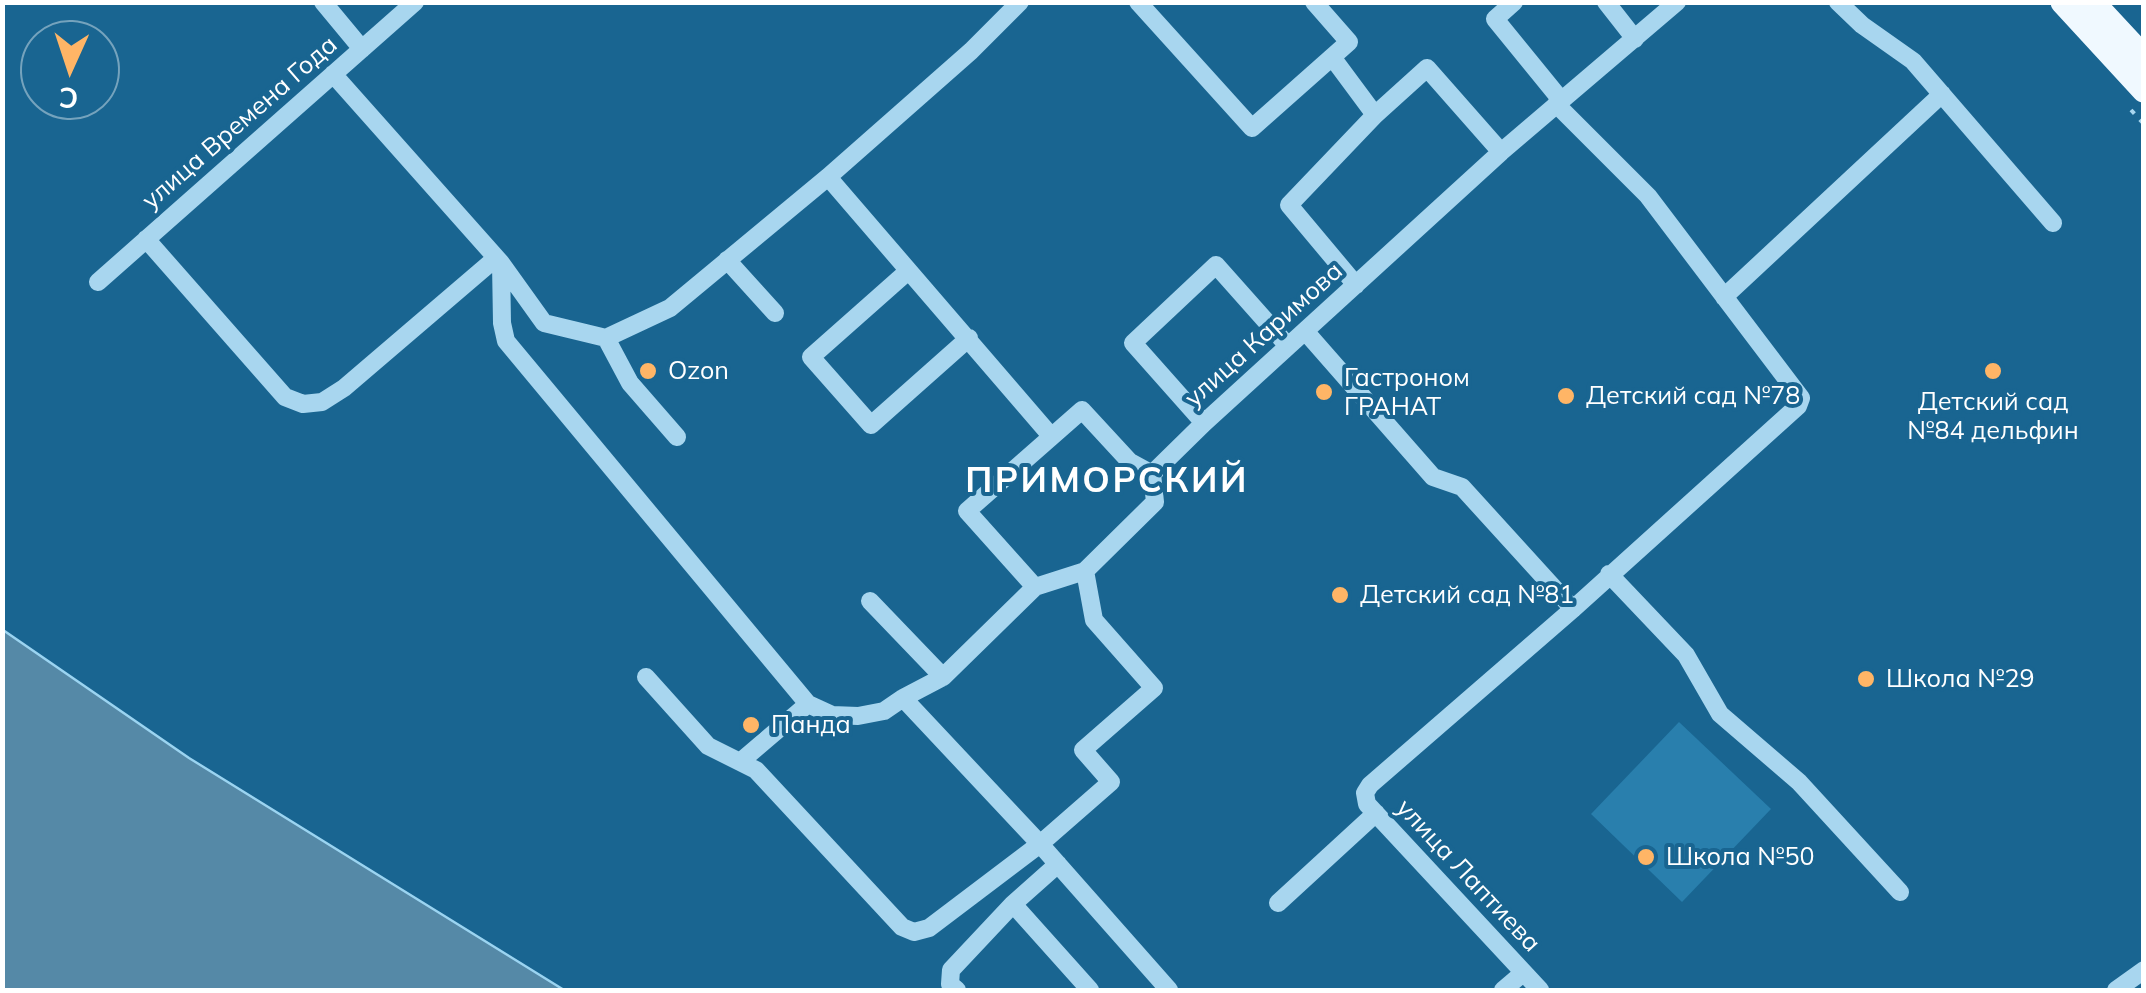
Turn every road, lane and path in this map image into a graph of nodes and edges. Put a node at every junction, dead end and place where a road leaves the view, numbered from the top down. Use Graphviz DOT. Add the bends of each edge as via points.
graph roads {
  1 [pos="324,2"];
  2 [pos="415,2"];
  3 [pos="1020,2"];
  4 [pos="1138,2"];
  5 [pos="1314,2"];
  6 [pos="1514,2"];
  7 [pos="1606,2"];
  8 [pos="1677,2"];
  9 [pos="1838,2"];
  10 [pos="2063,2"];
  11 [pos="2092,2"];
  12 [pos="1635,39"];
  13 [pos="362,49"];
  14 [pos="1332,57"];
  15 [pos="2144,58"];
  16 [pos="334,74"];
  17 [pos="2144,90"];
  18 [pos="1942,94"];
  19 [pos="1559,102"];
  20 [pos="1375,115"];
  21 [pos="1501,152"];
  22 [pos="828,177"];
  23 [pos="2054,224"];
  24 [pos="146,240"];
  25 [pos="727,260"];
  26 [pos="498,261"];
  27 [pos="907,272"];
  28 [pos="98,282"];
  29 [pos="1356,285"];
  30 [pos="1724,297"];
  31 [pos="774,313"];
  32 [pos="1305,331"];
  33 [pos="606,338"];
  34 [pos="969,338"];
  35 [pos="1288,346"];
  36 [pos="1204,423"];
  37 [pos="1051,436"];
  38 [pos="677,437"];
  39 [pos="1152,474"];
  40 [pos="1085,571"];
  41 [pos="1609,574"];
  42 [pos="1035,587"];
  43 [pos="870,601"];
  44 [pos="1573,609"];
  45 [pos="646,677"];
  46 [pos="942,677"];
  47 [pos="903,698"];
  48 [pos="808,704"];
  49 [pos="740,762"];
  50 [pos="1376,814"];
  51 [pos="1040,844"];
  52 [pos="1058,864"];
  53 [pos="1900,892"];
  54 [pos="1278,902"];
  55 [pos="1013,904"];
  56 [pos="2144,970"];
  57 [pos="1523,972"];
  58 [pos="957,990"];
  59 [pos="1090,990"];
  60 [pos="1168,990"];
  61 [pos="1503,990"];
  62 [pos="1540,990"];
  63 [pos="2116,990"];
  1 -- 13 [label="street"];
  2 -- 13 [label="street, улица Времена Года"];
  3 -- 22 [label="street"];
  4 -- 14 [label="street" via="1252,128"];
  5 -- 14 [label="street" via="1349,42"];
  6 -- 19 [label="street" via="1496,20"];
  7 -- 12 [label="street"];
  8 -- 12 [label="street, улица Каримова"];
  9 -- 18 [label="street" via="1914,61"];
  10 -- 17 [label="main road"];
  11 -- 15 [label="main road"];
  12 -- 19 [label="street, улица Каримова"];
  13 -- 16 [label="street, улица Времена Года"];
  14 -- 20 [label="street"];
  16 -- 24 [label="street, улица Времена Года"];
  16 -- 26 [label="street"];
  18 -- 23 [label="street"];
  18 -- 30 [label="street"];
  19 -- 21 [label="street, улица Каримова"];
  19 -- 30 [label="street" via="1648,196"];
  20 -- 21 [label="street" via="1427,68"];
  20 -- 29 [label="street" via="1288,205"];
  21 -- 29 [label="street, улица Каримова"];
  22 -- 25 [label="street"];
  22 -- 27 [label="street"];
  24 -- 26 [label="street" via="284,397 303,404 322,402 344,388"];
  24 -- 28 [label="street, улица Времена Года"];
  25 -- 31 [label="street"];
  25 -- 33 [label="street" via="670,308"];
  26 -- 33 [label="street" via="544,323"];
  26 -- 48 [label="street" via="506,341"];
  27 -- 34 [label="street"];
  27 -- 34 [label="street" via="811,357 871,424"];
  29 -- 32 [label="street, улица Каримова"];
  30 -- 41 [label="street" via="1801,402"];
  32 -- 35 [label="street, улица Каримова"];
  32 -- 44 [label="street" via="1433,477 1462,487"];
  33 -- 38 [label="street" via="630,383"];
  34 -- 37 [label="street"];
  35 -- 36 [label="street, улица Каримова"];
  35 -- 36 [label="street" via="1216,266 1133,342"];
  36 -- 39 [label="street, улица Каримова"];
  37 -- 39 [label="street" via="1082,410 1130,462"];
  37 -- 42 [label="street" via="966,511"];
  39 -- 40 [label="street, улица Каримова" via="1155,502"];
  40 -- 42 [label="street, улица Каримова"];
  40 -- 51 [label="street" via="1094,620 1154,688 1083,750 1111,782"];
  41 -- 44 [label="street"];
  41 -- 53 [label="street" via="1686,655 1720,714 1799,782"];
  42 -- 46 [label="street, улица Каримова"];
  43 -- 46 [label="street"];
  44 -- 50 [label="street, улица Лаптиева" via="1370,785 1364,793"];
  45 -- 49 [label="street" via="708,746"];
  46 -- 47 [label="street, улица Каримова"];
  47 -- 48 [label="street, улица Каримова" via="858,716 832,715"];
  47 -- 51 [label="street"];
  48 -- 49 [label="street"];
  49 -- 51 [label="street" via="756,770 914,932 929,928"];
  50 -- 54 [label="street"];
  50 -- 57 [label="street, улица Лаптиева"];
  51 -- 52 [label="street"];
  52 -- 55 [label="street"];
  52 -- 60 [label="street"];
  55 -- 58 [label="street" via="951,970"];
  55 -- 59 [label="street"];
  56 -- 63 [label="street"];
  57 -- 61 [label="street"];
  57 -- 62 [label="street, улица Лаптиева"];
}
